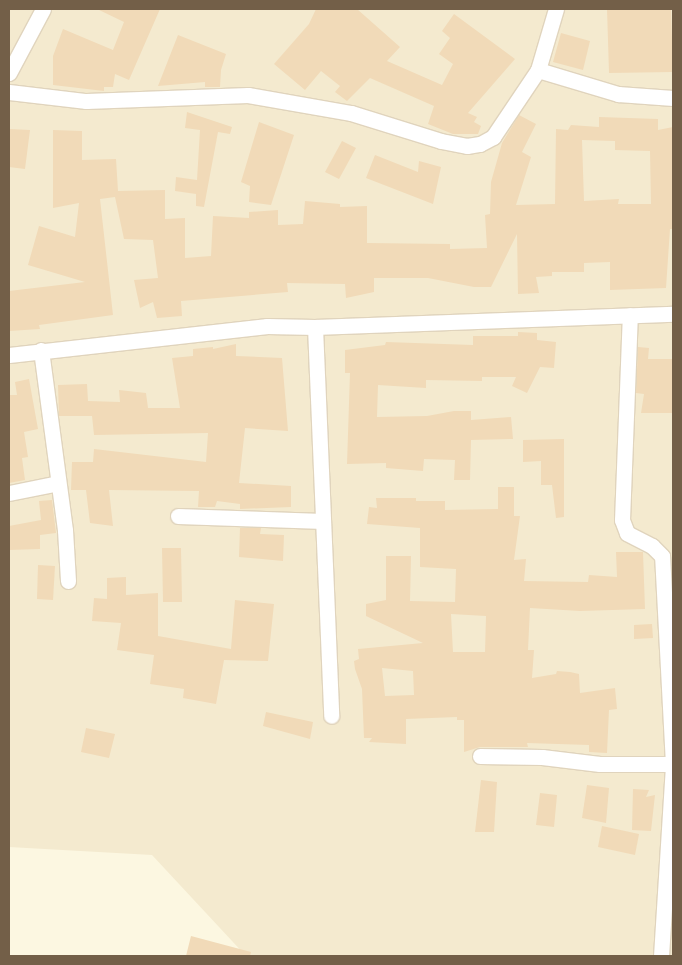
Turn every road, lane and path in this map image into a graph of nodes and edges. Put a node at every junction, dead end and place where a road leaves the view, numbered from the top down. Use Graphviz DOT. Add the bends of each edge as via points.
graph roads {
  1 [pos="43,9"];
  2 [pos="556,9"];
  3 [pos="538,70"];
  4 [pos="9,73"];
  5 [pos="9,92"];
  6 [pos="673,98"];
  7 [pos="673,314"];
  8 [pos="630,315"];
  9 [pos="315,327"];
  10 [pos="41,350"];
  11 [pos="9,355"];
  12 [pos="58,483"];
  13 [pos="9,493"];
  14 [pos="178,516"];
  15 [pos="323,521"];
  16 [pos="68,581"];
  17 [pos="331,716"];
  18 [pos="480,756"];
  19 [pos="673,764"];
  20 [pos="661,956"];
  1 -- 4 [label="street"];
  2 -- 3 [label="street"];
  3 -- 5 [label="street" via="493,137 466,146 351,113 248,95 86,101"];
  3 -- 6 [label="street" via="618,94"];
  7 -- 8 [label="street"];
  8 -- 9 [label="street"];
  8 -- 19 [label="street" via="622,520 627,534 652,546 662,556"];
  9 -- 10 [label="street" via="267,326"];
  9 -- 15 [label="street"];
  10 -- 11 [label="street"];
  10 -- 12 [label="street"];
  12 -- 13 [label="street"];
  12 -- 16 [label="street"];
  14 -- 15 [label="street"];
  15 -- 17 [label="street"];
  18 -- 19 [label="street" via="542,757 600,764"];
  19 -- 20 [label="street"];
}
